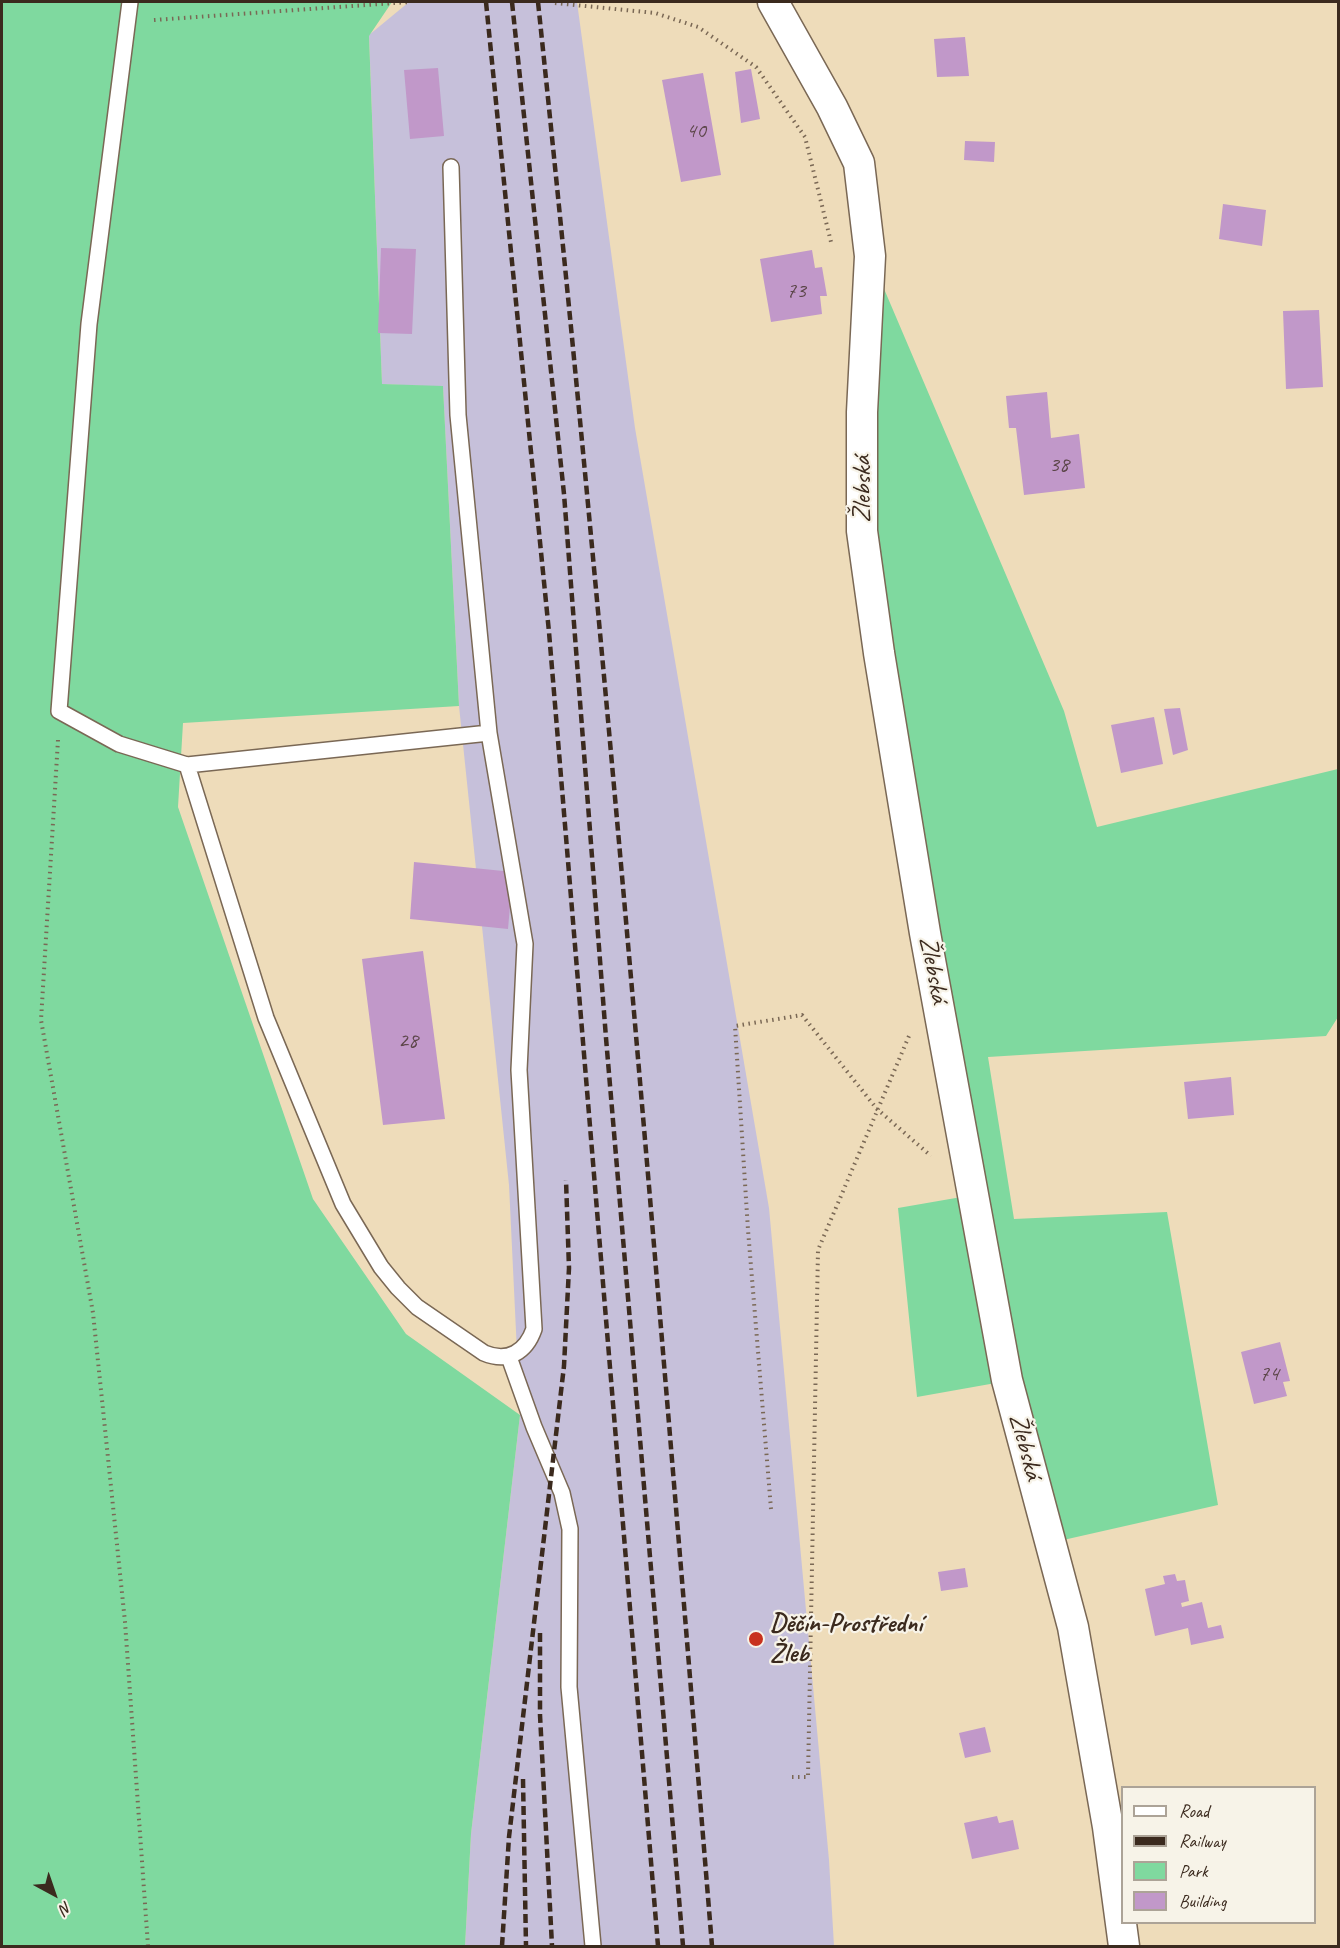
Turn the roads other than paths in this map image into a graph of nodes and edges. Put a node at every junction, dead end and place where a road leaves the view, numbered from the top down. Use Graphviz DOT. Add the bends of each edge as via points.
graph roads {
  1 [pos="130,2"];
  2 [pos="773,2"];
  3 [pos="451,167"];
  4 [pos="489,733"];
  5 [pos="187,765"];
  6 [pos="509,1358"];
  7 [pos="593,1947"];
  8 [pos="1124,1947"];
  1 -- 5 [label="lane" via="89,324 59,711 119,744"];
  2 -- 8 [label="street, Žlebská" via="859,163 870,256 862,412 862,531 897,770 1007,1380 1073,1627 1108,1827"];
  3 -- 4 [label="lane" via="458,415"];
  4 -- 5 [label="lane"];
  4 -- 6 [label="lane" via="525,944 519,1070 534,1329 530,1342"];
  5 -- 6 [label="lane" via="266,1018 343,1204 381,1267 417,1307 484,1353"];
  6 -- 7 [label="lane" via="567,1510 570,1529 569,1687"];
}
